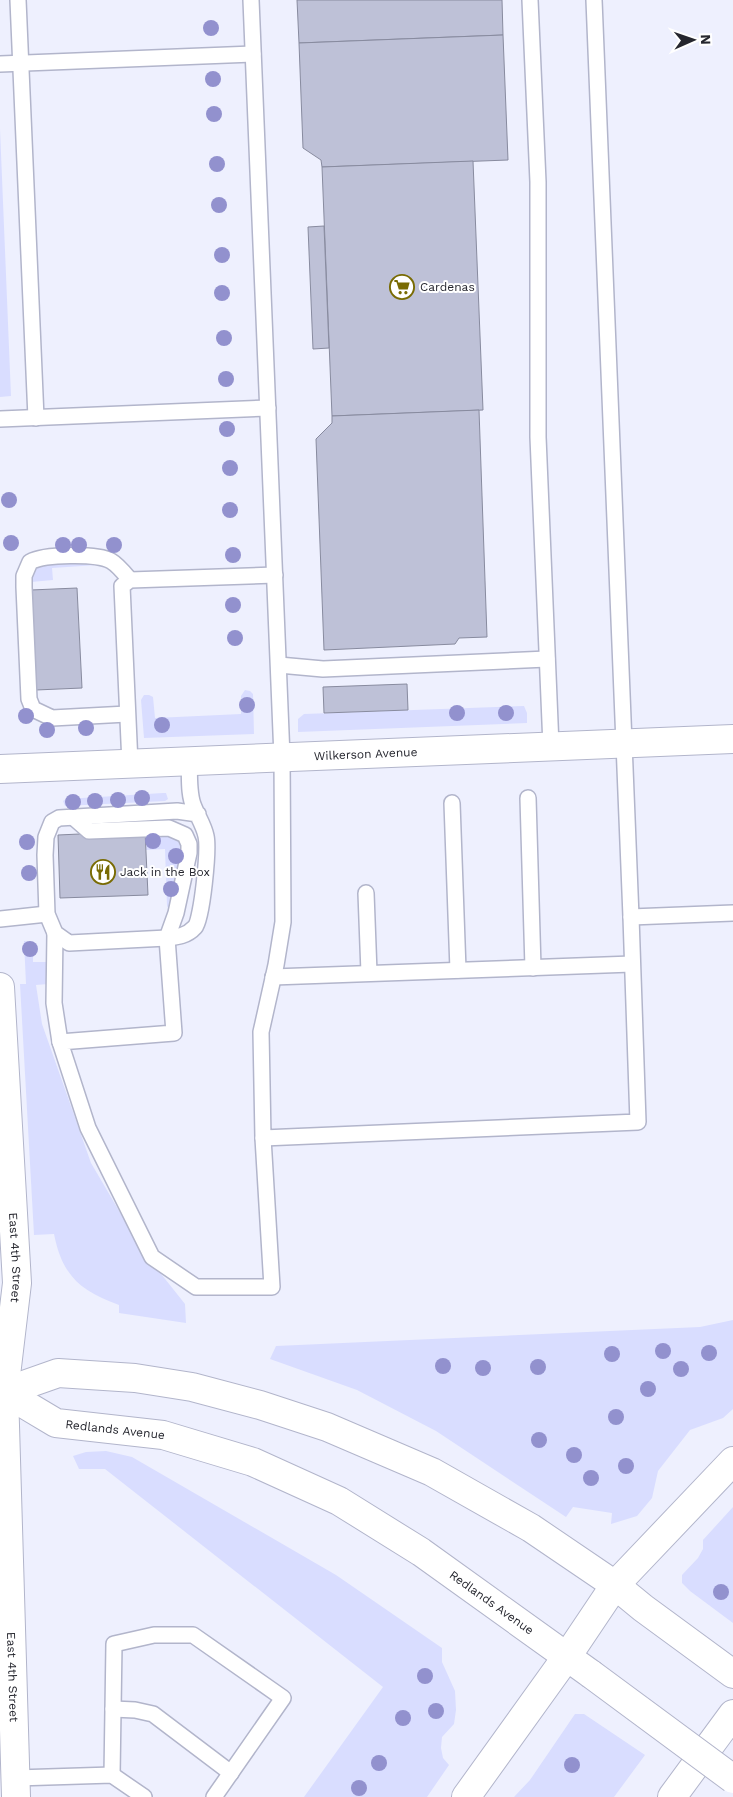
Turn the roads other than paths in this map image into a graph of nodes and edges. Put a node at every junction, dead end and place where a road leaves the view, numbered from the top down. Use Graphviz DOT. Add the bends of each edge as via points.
graph roads {
  1 [pos="18,0"];
  2 [pos="251,0"];
  3 [pos="530,0"];
  4 [pos="594,0"];
  5 [pos="253,54"];
  6 [pos="21,63"];
  7 [pos="0,64"];
  8 [pos="268,408"];
  9 [pos="36,418"];
  10 [pos="0,419"];
  11 [pos="275,575"];
  12 [pos="130,580"];
  13 [pos="547,659"];
  14 [pos="279,665"];
  15 [pos="127,714"];
  16 [pos="733,739"];
  17 [pos="624,743"];
  18 [pos="551,746"];
  19 [pos="282,758"];
  20 [pos="189,761"];
  21 [pos="130,764"];
  22 [pos="0,769"];
  23 [pos="528,798"];
  24 [pos="452,803"];
  25 [pos="198,814"];
  26 [pos="73,817"];
  27 [pos="366,893"];
  28 [pos="733,913"];
  29 [pos="47,914"];
  30 [pos="631,917"];
  31 [pos="0,919"];
  32 [pos="55,933"];
  33 [pos="167,938"];
  34 [pos="632,964"];
  35 [pos="533,968"];
  36 [pos="458,970"];
  37 [pos="369,973"];
  38 [pos="273,976"];
  39 [pos="0,987"];
  40 [pos="60,1042"];
  41 [pos="263,1138"];
  42 [pos="2,1386"];
  43 [pos="733,1460"];
  44 [pos="615,1585"];
  45 [pos="568,1655"];
  46 [pos="733,1674"];
  47 [pos="113,1709"];
  48 [pos="733,1714"];
  49 [pos="231,1773"];
  50 [pos="112,1774"];
  51 [pos="733,1779"];
  52 [pos="16,1788"];
  53 [pos="144,1797"];
  54 [pos="214,1797"];
  55 [pos="466,1797"];
  56 [pos="672,1797"];
  1 -- 6 [label="lane"];
  2 -- 5 [label="lane"];
  3 -- 13 [label="lane" via="538,182 538,437"];
  4 -- 17 [label="lane"];
  5 -- 6 [label="lane"];
  5 -- 8 [label="lane"];
  6 -- 7 [label="lane"];
  6 -- 9 [label="lane"];
  8 -- 9 [label="lane"];
  8 -- 11 [label="lane"];
  9 -- 10 [label="lane"];
  11 -- 12 [label="lane"];
  11 -- 14 [label="lane"];
  12 -- 15 [label="lane" via="122,586"];
  12 -- 15 [label="lane" via="112,562 100,557 46,557 30,562 24,576 29,699 33,709 52,718"];
  13 -- 14 [label="lane" via="323,669"];
  13 -- 18 [label="lane"];
  14 -- 19 [label="lane"];
  15 -- 21 [label="lane"];
  16 -- 17 [label="main road, Wilkerson Avenue"];
  17 -- 18 [label="main road, Wilkerson Avenue"];
  17 -- 30 [label="lane"];
  18 -- 19 [label="main road, Wilkerson Avenue"];
  19 -- 20 [label="main road, Wilkerson Avenue"];
  19 -- 38 [label="lane" via="282,922"];
  20 -- 21 [label="main road, Wilkerson Avenue"];
  20 -- 25 [label="lane" via="190,792"];
  21 -- 22 [label="main road, Wilkerson Avenue"];
  23 -- 35 [label="lane"];
  24 -- 36 [label="lane"];
  25 -- 26 [label="lane" via="176,811"];
  25 -- 33 [label="lane" via="208,848 196,926 188,934"];
  26 -- 29 [label="lane" via="52,822 46,837"];
  26 -- 33 [label="lane" via="89,831 169,828 185,836 189,852 176,913"];
  27 -- 37 [label="lane"];
  28 -- 30 [label="lane"];
  29 -- 31 [label="lane"];
  29 -- 32 [label="lane"];
  30 -- 34 [label="lane"];
  32 -- 33 [label="lane" via="69,943"];
  32 -- 40 [label="lane" via="54,1002"];
  33 -- 40 [label="lane" via="174,1033"];
  34 -- 35 [label="lane"];
  34 -- 41 [label="lane" via="638,1122"];
  35 -- 36 [label="lane"];
  36 -- 37 [label="lane"];
  37 -- 38 [label="lane"];
  38 -- 41 [label="lane" via="261,1032"];
  39 -- 42 [label="main road, East 4th Street" via="17,1283"];
  40 -- 41 [label="lane" via="88,1128 152,1257 196,1287 272,1287"];
  42 -- 44 [label="main road" via="58,1373 135,1378 192,1387 260,1404 327,1427 432,1472 531,1528"];
  42 -- 45 [label="main road, Redlands Avenue" via="56,1423 164,1435 253,1462 339,1501 421,1552"];
  42 -- 52 [label="main road, East 4th Street"];
  43 -- 44 [label="main road"];
  44 -- 45 [label="main road"];
  44 -- 46 [label="main road"];
  45 -- 51 [label="main road, Redlands Avenue, bridge"];
  45 -- 55 [label="main road"];
  47 -- 49 [label="lane" via="153,1714"];
  47 -- 49 [label="lane" via="114,1644 154,1635 193,1635 283,1698"];
  47 -- 50 [label="lane"];
  48 -- 56 [label="main road"];
  49 -- 54 [label="lane"];
  50 -- 52 [label="lane"];
  50 -- 53 [label="lane"];
}
